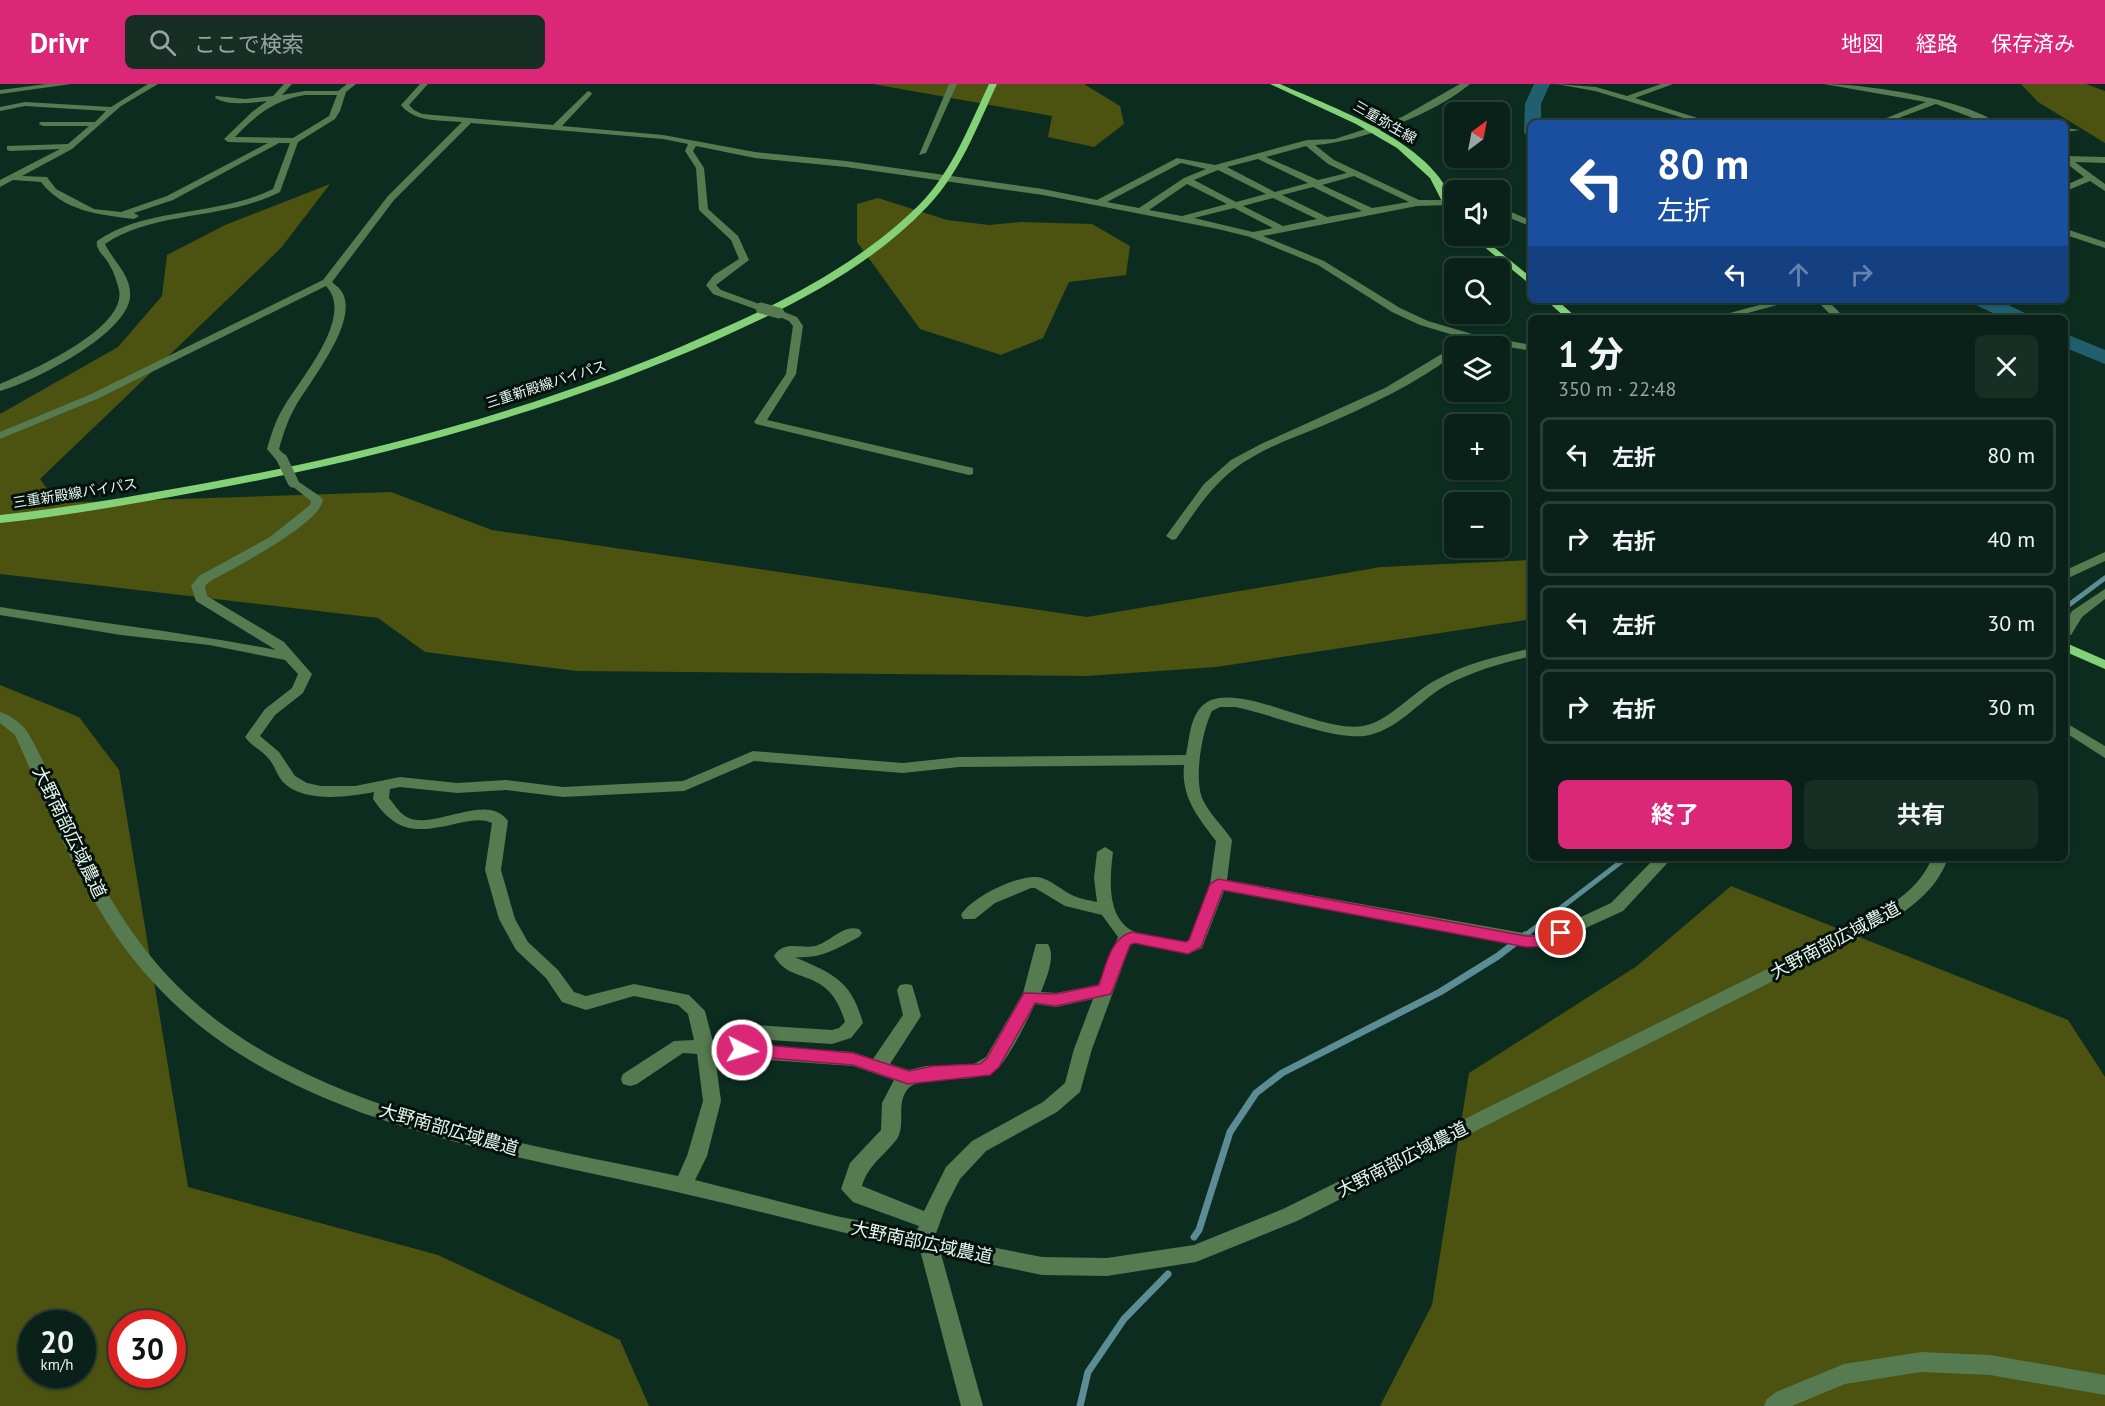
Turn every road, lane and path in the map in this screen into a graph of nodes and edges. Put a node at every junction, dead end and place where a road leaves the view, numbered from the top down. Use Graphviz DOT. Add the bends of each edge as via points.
graph roads {
  1 [pos="67,84"];
  2 [pos="154,84"];
  3 [pos="288,84"];
  4 [pos="352,84"];
  5 [pos="424,84"];
  6 [pos="953,84"];
  7 [pos="993,84"];
  8 [pos="1274,84"];
  9 [pos="1467,84"];
  10 [pos="1560,84"];
  11 [pos="1668,84"];
  12 [pos="1828,84"];
  13 [pos="1884,84"];
  14 [pos="1873,88"];
  15 [pos="0,92"];
  16 [pos="342,93"];
  17 [pos="588,93"];
  18 [pos="219,98"];
  19 [pos="275,98"];
  20 [pos="1628,98"];
  21 [pos="1936,101"];
  22 [pos="112,109"];
  23 [pos="0,110"];
  24 [pos="1699,120"];
  25 [pos="1886,120"];
  26 [pos="1985,120"];
  27 [pos="468,121"];
  28 [pos="43,124"];
  29 [pos="94,124"];
  30 [pos="555,128"];
  31 [pos="1369,129"];
  32 [pos="2068,130"];
  33 [pos="2076,130"];
  34 [pos="280,140"];
  35 [pos="295,140"];
  36 [pos="694,142"];
  37 [pos="1307,143"];
  38 [pos="71,146"];
  39 [pos="10,147"];
  40 [pos="922,153"];
  41 [pos="1260,157"];
  42 [pos="2068,159"];
  43 [pos="2068,160"];
  44 [pos="2105,160"];
  45 [pos="1217,167"];
  46 [pos="1356,173"];
  47 [pos="2091,177"];
  48 [pos="12,178"];
  49 [pos="947,179"];
  50 [pos="1187,180"];
  51 [pos="0,184"];
  52 [pos="1315,184"];
  53 [pos="2068,187"];
  54 [pos="2105,188"];
  55 [pos="1441,189"];
  56 [pos="1444,189"];
  57 [pos="1274,194"];
  58 [pos="1444,196"];
  59 [pos="1444,202"];
  60 [pos="1097,203"];
  61 [pos="1417,203"];
  62 [pos="1233,204"];
  63 [pos="1142,211"];
  64 [pos="1370,211"];
  65 [pos="125,213"];
  66 [pos="1510,217"];
  67 [pos="1183,219"];
  68 [pos="1325,220"];
  69 [pos="150,223"];
  70 [pos="1528,223"];
  71 [pos="1281,229"];
  72 [pos="2068,233"];
  73 [pos="1253,235"];
  74 [pos="2105,244"];
  75 [pos="1487,246"];
  76 [pos="1528,280"];
  77 [pos="327,282"];
  78 [pos="1554,303"];
  79 [pos="1778,303"];
  80 [pos="1824,303"];
  81 [pos="1568,315"];
  82 [pos="1728,315"];
  83 [pos="1837,315"];
  84 [pos="1467,336"];
  85 [pos="1510,344"];
  86 [pos="1528,347"];
  87 [pos="1444,357"];
  88 [pos="0,388"];
  89 [pos="0,436"];
  90 [pos="969,471"];
  91 [pos="0,519"];
  92 [pos="1172,536"];
  93 [pos="2105,556"];
  94 [pos="2068,574"];
  95 [pos="2105,593"];
  96 [pos="0,611"];
  97 [pos="2068,629"];
  98 [pos="2068,648"];
  99 [pos="1528,653"];
  100 [pos="287,656"];
  101 [pos="2105,665"];
  102 [pos="0,716"];
  103 [pos="2068,728"];
  104 [pos="2105,753"];
  105 [pos="1192,760"];
  106 [pos="383,786"];
  107 [pos="1105,852"];
  108 [pos="1661,861"];
  109 [pos="1939,861"];
  110 [pos="1218,884"];
  111 [pos="1108,910"];
  112 [pos="969,915"];
  113 [pos="853,933"];
  114 [pos="1129,939"];
  115 [pos="1042,948"];
  116 [pos="906,990"];
  117 [pos="1105,990"];
  118 [pos="1030,997"];
  119 [pos="705,1047"];
  120 [pos="742,1050"];
  121 [pos="879,1065"];
  122 [pos="908,1077"];
  123 [pos="630,1079"];
  124 [pos="683,1185"];
  125 [pos="927,1236"];
  126 [pos="2105,1385"];
  127 [pos="972,1406"];
  128 [pos="1775,1406"];
  1 -- 15 [label="street"];
  2 -- 22 [label="street"];
  3 -- 19 [label="street"];
  4 -- 16 [label="street"];
  5 -- 27 [label="street" via="406,100 411,112"];
  6 -- 40 [label="street"];
  7 -- 49 [label="main road, 三重新殿線バイパス"];
  8 -- 31 [label="main road, 三重弥生線"];
  9 -- 31 [label="street" via="1411,116"];
  10 -- 20 [label="street"];
  11 -- 20 [label="street"];
  12 -- 14 [label="street"];
  13 -- 14 [label="street"];
  14 -- 21 [label="street"];
  16 -- 19 [label="street"];
  16 -- 35 [label="street" via="341,107 327,123"];
  17 -- 30 [label="street"];
  18 -- 19 [label="street"];
  19 -- 34 [label="street" via="257,109 228,139"];
  20 -- 24 [label="street"];
  21 -- 25 [label="street"];
  21 -- 26 [label="street"];
  22 -- 23 [label="street" via="25,104"];
  22 -- 29 [label="street"];
  27 -- 30 [label="street"];
  27 -- 77 [label="street" via="391,198"];
  28 -- 29 [label="street"];
  29 -- 38 [label="street"];
  30 -- 36 [label="street"];
  31 -- 37 [label="street" via="1336,141"];
  31 -- 55 [label="main road, 三重弥生線" via="1405,150 1427,169"];
  32 -- 33 [label="street"];
  34 -- 35 [label="street"];
  34 -- 65 [label="street" via="170,198"];
  35 -- 69 [label="street" via="277,190 269,195 216,211"];
  36 -- 49 [label="street" via="755,155"];
  36 -- 90 [label="street, bridge" via="689,151 700,168 704,210 732,233 744,254 738,266 711,285 717,292 794,319 798,326 791,374 760,422"];
  37 -- 41 [label="street"];
  37 -- 46 [label="street" via="1323,157"];
  38 -- 39 [label="street"];
  38 -- 48 [label="street"];
  41 -- 45 [label="street"];
  41 -- 52 [label="street"];
  42 -- 44 [label="street"];
  43 -- 47 [label="street"];
  45 -- 50 [label="street"];
  45 -- 57 [label="street"];
  45 -- 60 [label="street" via="1180,160"];
  46 -- 52 [label="street"];
  46 -- 61 [label="street"];
  47 -- 53 [label="street"];
  47 -- 54 [label="street"];
  48 -- 51 [label="street"];
  48 -- 65 [label="street" via="44,179 53,191 92,210"];
  49 -- 60 [label="street"];
  49 -- 91 [label="main road, 三重新殿線バイパス" via="899,229 816,286 706,341 595,385 450,430 270,475"];
  50 -- 62 [label="street"];
  50 -- 63 [label="street"];
  52 -- 57 [label="street"];
  52 -- 64 [label="street"];
  55 -- 56 [label="street"];
  55 -- 58 [label="main road, 三重弥生線"];
  57 -- 62 [label="street"];
  57 -- 68 [label="street"];
  59 -- 61 [label="street"];
  60 -- 63 [label="street"];
  61 -- 64 [label="street"];
  62 -- 67 [label="street"];
  62 -- 71 [label="street"];
  63 -- 67 [label="street"];
  64 -- 68 [label="street"];
  65 -- 69 [label="street"];
  66 -- 70 [label="street"];
  67 -- 73 [label="street"];
  68 -- 71 [label="street"];
  69 -- 88 [label="street" via="106,237 100,243 115,264 125,298 107,326 75,351"];
  71 -- 73 [label="street"];
  72 -- 74 [label="street"];
  73 -- 84 [label="street" via="1321,263 1409,317"];
  75 -- 76 [label="main road"];
  77 -- 89 [label="street" via="93,397"];
  77 -- 100 [label="street, bridge" via="341,296 341,315 326,351 290,406 273,449 293,482 317,500 316,506 274,540 198,586 201,598 279,645"];
  78 -- 81 [label="main road"];
  79 -- 82 [label="street"];
  80 -- 83 [label="street"];
  85 -- 86 [label="street"];
  87 -- 92 [label="street" via="1388,393 1233,464 1206,488"];
  93 -- 94 [label="street"];
  95 -- 97 [label="street" via="2077,614"];
  96 -- 100 [label="street"];
  98 -- 101 [label="main road"];
  99 -- 105 [label="street" via="1459,672 1385,724 1364,731 1336,729 1254,706 1218,702 1203,713"];
  100 -- 106 [label="street" via="305,674 298,690 270,712 252,737 274,754 289,779 302,787 355,791"];
  102 -- 124 [label="street, 大野南部広域農道" via="21,733 79,858 118,924 158,977 196,1013 254,1056 402,1119 503,1147"];
  103 -- 104 [label="street"];
  105 -- 106 [label="street" via="959,762 903,768 753,756 684,786 563,792 506,785 457,788 400,782"];
  105 -- 110 [label="street" via="1190,793 1224,840"];
  106 -- 119 [label="street" via="381,799 400,819 414,824 431,825 485,815 500,821 493,870 507,919 522,946 552,974 568,997 586,1003 634,990 683,1000 696,1011"];
  107 -- 111 [label="street" via="1101,881"];
  108 -- 110 [label="street" via="1617,907 1542,942"];
  109 -- 125 [label="street, 大野南部広域農道" via="1921,888 1902,906 1872,924 1290,1215 1196,1253 1107,1267 1042,1266"];
  110 -- 114 [label="street" via="1196,944 1188,948"];
  111 -- 112 [label="street" via="1071,902 1039,883 1029,882 989,899"];
  111 -- 114 [label="street" via="1110,918"];
  113 -- 120 [label="street" via="814,952 788,952 783,956 787,962 838,985 849,1000 854,1023 845,1033 832,1037 754,1032 747,1036"];
  114 -- 117 [label="street" via="1123,942"];
  115 -- 118 [label="street"];
  116 -- 121 [label="street" via="912,1016"];
  117 -- 118 [label="street" via="1056,1000"];
  117 -- 125 [label="street" via="1073,1087 1050,1107 979,1146 953,1173"];
  118 -- 122 [label="street" via="993,1062 984,1070"];
  119 -- 120 [label="street"];
  119 -- 123 [label="street" via="680,1046"];
  119 -- 124 [label="street" via="712,1101 697,1156"];
  120 -- 121 [label="street" via="853,1059"];
  121 -- 122 [label="street"];
  122 -- 125 [label="street" via="895,1090 889,1110 890,1133 857,1169 851,1189"];
  124 -- 125 [label="street, 大野南部広域農道"];
  125 -- 127 [label="street"];
  126 -- 128 [label="street" via="1990,1365 1921,1362 1844,1374 1784,1398"];
}
